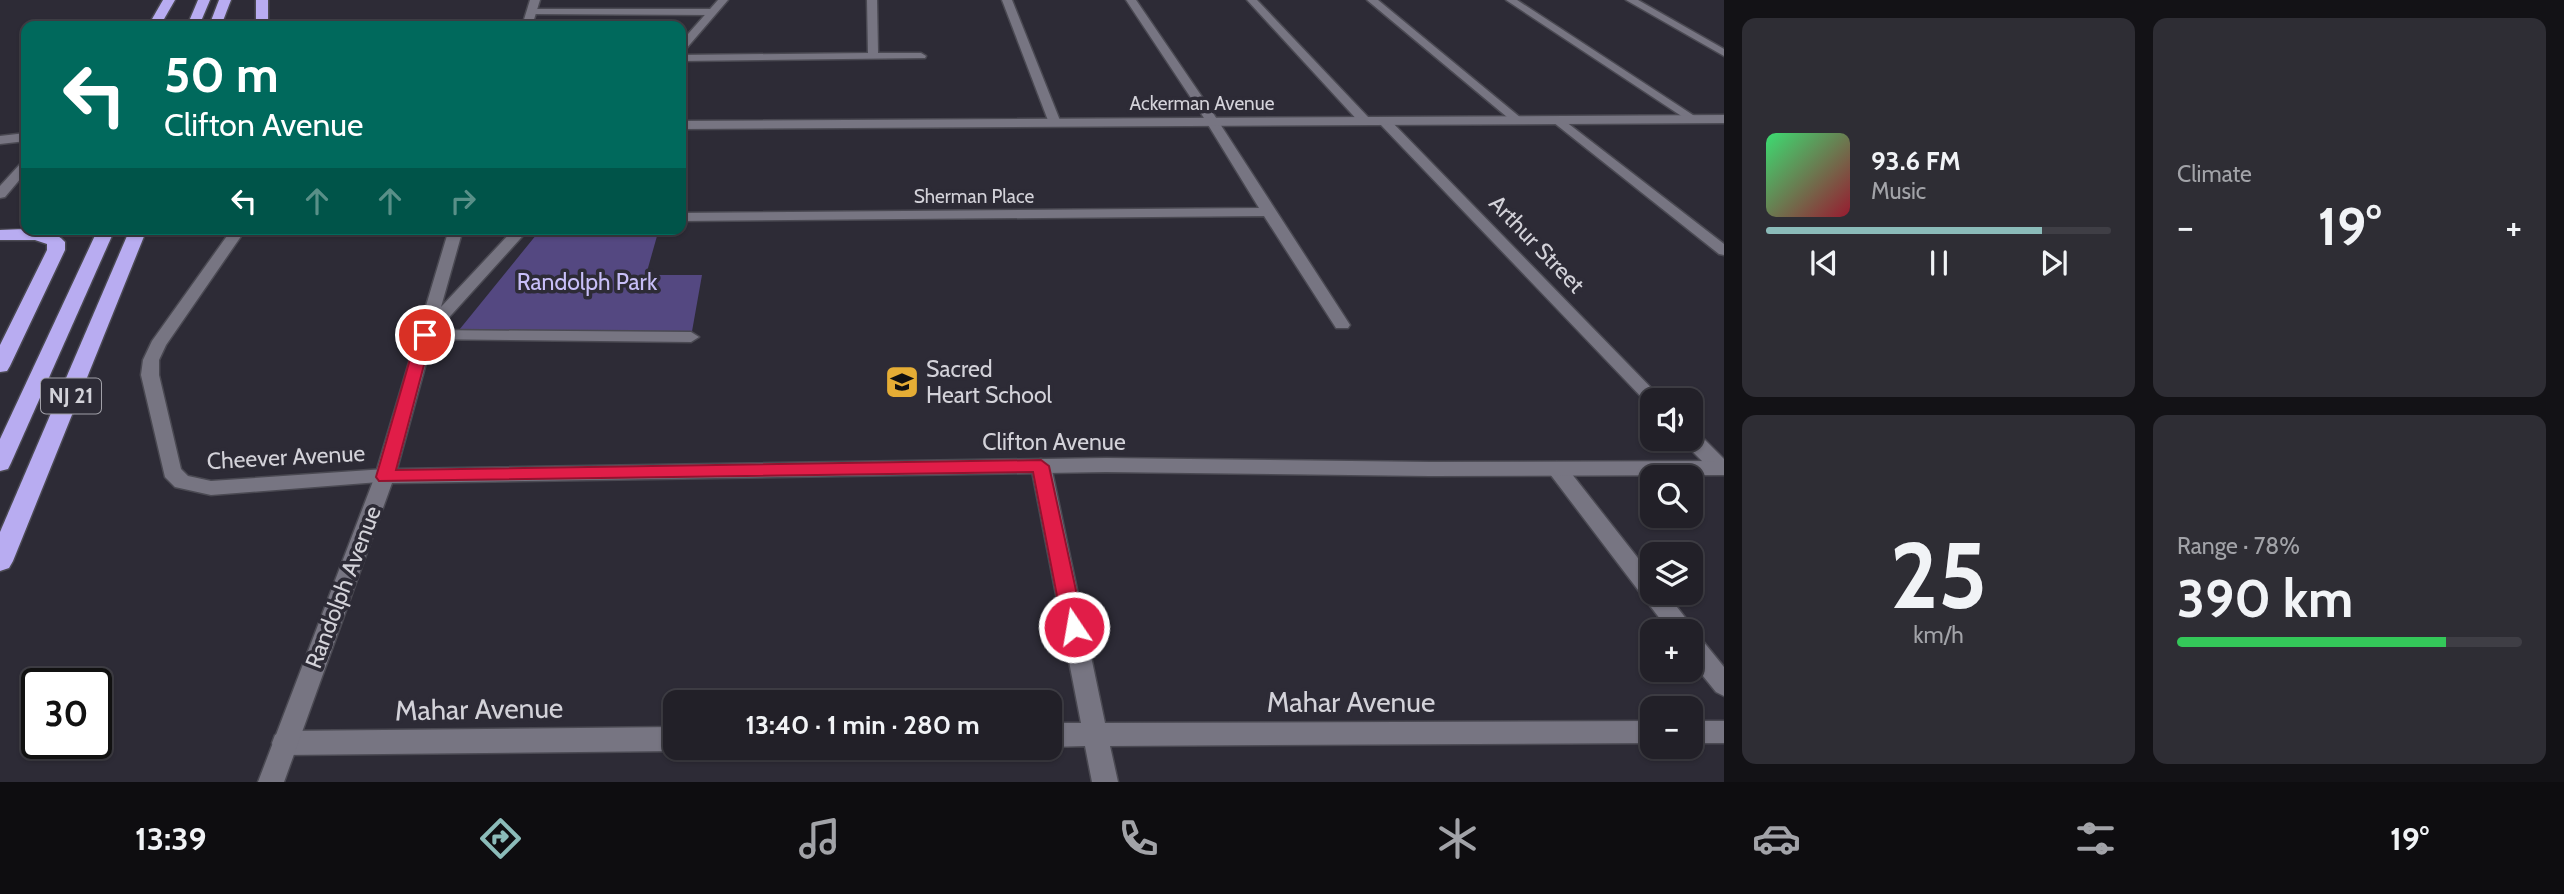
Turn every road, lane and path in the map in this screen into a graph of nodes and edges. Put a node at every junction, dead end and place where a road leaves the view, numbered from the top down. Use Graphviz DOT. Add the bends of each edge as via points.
graph roads {
  1 [pos="169,0"];
  2 [pos="204,0"];
  3 [pos="225,0"];
  4 [pos="262,0"];
  5 [pos="536,0"];
  6 [pos="723,0"];
  7 [pos="872,0"];
  8 [pos="1007,0"];
  9 [pos="1131,0"];
  10 [pos="1252,0"];
  11 [pos="1372,0"];
  12 [pos="1511,0"];
  13 [pos="1631,0"];
  14 [pos="532,12"];
  15 [pos="712,12"];
  16 [pos="157,21"];
  17 [pos="195,21"];
  18 [pos="217,21"];
  19 [pos="262,21"];
  20 [pos="529,21"];
  21 [pos="686,42"];
  22 [pos="1724,53"];
  23 [pos="873,56"];
  24 [pos="920,56"];
  25 [pos="686,58"];
  26 [pos="1693,119"];
  27 [pos="1724,119"];
  28 [pos="1517,120"];
  29 [pos="1557,120"];
  30 [pos="1365,121"];
  31 [pos="1384,121"];
  32 [pos="1212,122"];
  33 [pos="1055,123"];
  34 [pos="686,125"];
  35 [pos="0,130"];
  36 [pos="21,131"];
  37 [pos="21,138"];
  38 [pos="0,140"];
  39 [pos="21,171"];
  40 [pos="0,194"];
  41 [pos="1269,212"];
  42 [pos="686,217"];
  43 [pos="0,235"];
  44 [pos="104,235"];
  45 [pos="137,235"];
  46 [pos="235,235"];
  47 [pos="454,235"];
  48 [pos="517,235"];
  49 [pos="1724,251"];
  50 [pos="1342,325"];
  51 [pos="425,335"];
  52 [pos="691,337"];
  53 [pos="0,366"];
  54 [pos="1642,388"];
  55 [pos="1703,450"];
  56 [pos="0,463"];
  57 [pos="1041,466"];
  58 [pos="1722,468"];
  59 [pos="1557,469"];
  60 [pos="385,477"];
  61 [pos="0,561"];
  62 [pos="1640,577"];
  63 [pos="1662,605"];
  64 [pos="1673,619"];
  65 [pos="1703,658"];
  66 [pos="1724,685"];
  67 [pos="1640,732"];
  68 [pos="1703,732"];
  69 [pos="1724,732"];
  70 [pos="1062,735"];
  71 [pos="1096,735"];
  72 [pos="663,739"];
  73 [pos="284,743"];
  74 [pos="271,782"];
  75 [pos="1105,782"];
  1 -- 16 [label="highway"];
  2 -- 17 [label="highway"];
  3 -- 18 [label="highway"];
  4 -- 19 [label="highway"];
  5 -- 14 [label="street"];
  6 -- 15 [label="street"];
  7 -- 23 [label="street"];
  8 -- 33 [label="street"];
  9 -- 32 [label="street"];
  10 -- 30 [label="street"];
  11 -- 28 [label="street"];
  12 -- 26 [label="street"];
  13 -- 22 [label="street"];
  14 -- 15 [label="street"];
  14 -- 20 [label="street"];
  15 -- 21 [label="street"];
  23 -- 24 [label="street"];
  23 -- 25 [label="street"];
  26 -- 27 [label="street, Ackerman Avenue"];
  26 -- 29 [label="street, Ackerman Avenue"];
  28 -- 29 [label="street, Ackerman Avenue"];
  28 -- 31 [label="street, Ackerman Avenue"];
  29 -- 49 [label="street"];
  30 -- 31 [label="street, Ackerman Avenue"];
  30 -- 32 [label="street, Ackerman Avenue"];
  31 -- 54 [label="street, Arthur Street"];
  32 -- 33 [label="street, Ackerman Avenue"];
  32 -- 41 [label="street"];
  33 -- 34 [label="street, Ackerman Avenue"];
  35 -- 36 [label="street"];
  37 -- 38 [label="street"];
  39 -- 40 [label="street"];
  41 -- 42 [label="street, Sherman Place"];
  41 -- 50 [label="street"];
  43 -- 53 [label="highway" via="48,237 56,242"];
  44 -- 56 [label="highway, NJ 21"];
  45 -- 61 [label="highway, NJ 21"];
  46 -- 60 [label="street, Cheever Avenue" via="151,360 150,375 172,472 182,482 211,488"];
  47 -- 51 [label="street, Randolph Avenue"];
  48 -- 51 [label="street"];
  51 -- 52 [label="street"];
  51 -- 60 [label="street, Randolph Avenue"];
  55 -- 58 [label="street"];
  57 -- 59 [label="street, Clifton Avenue"];
  57 -- 60 [label="street, Clifton Avenue"];
  57 -- 71 [label="street"];
  58 -- 59 [label="street, Clifton Avenue"];
  59 -- 62 [label="street"];
  60 -- 73 [label="street, Randolph Avenue"];
  63 -- 64 [label="street"];
  65 -- 66 [label="street"];
  67 -- 71 [label="street, Mahar Avenue"];
  68 -- 69 [label="street"];
  70 -- 71 [label="street, Mahar Avenue"];
  71 -- 75 [label="street"];
  72 -- 73 [label="street, Mahar Avenue"];
  73 -- 74 [label="street, Randolph Avenue"];
}
